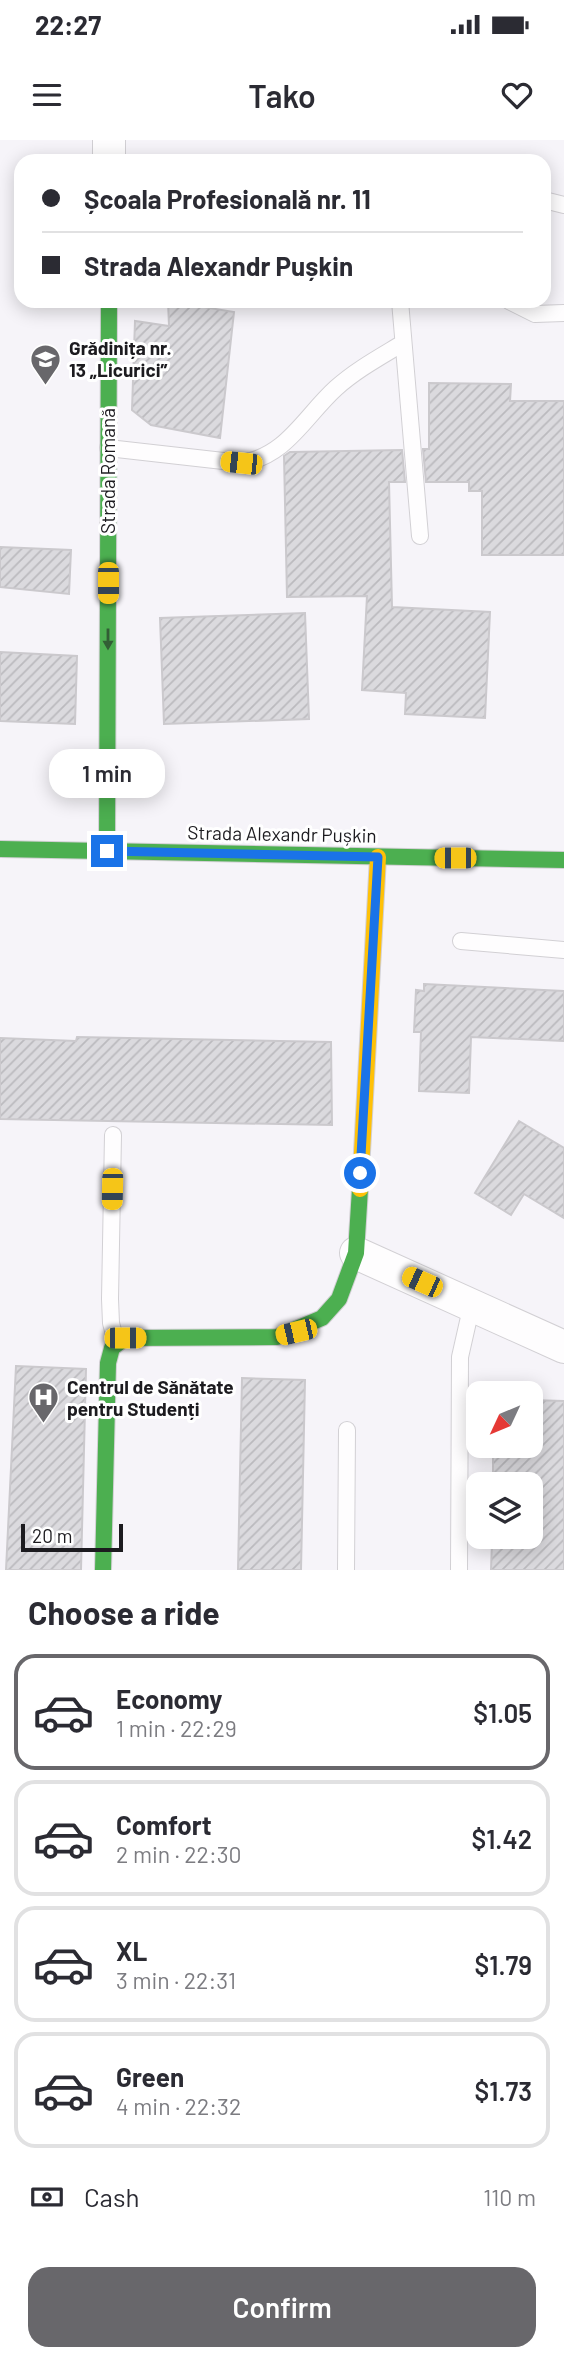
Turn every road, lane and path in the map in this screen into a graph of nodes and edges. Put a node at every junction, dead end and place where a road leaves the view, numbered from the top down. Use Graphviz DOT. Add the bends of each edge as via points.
graph roads {
  1 [pos="109,308"];
  2 [pos="400,308"];
  3 [pos="523,308"];
  4 [pos="564,314"];
  5 [pos="403,343"];
  6 [pos="108,448"];
  7 [pos="421,536"];
  8 [pos="0,849"];
  9 [pos="107,851"];
  10 [pos="378,857"];
  11 [pos="564,860"];
  12 [pos="461,941"];
  13 [pos="564,950"];
  14 [pos="113,1135"];
  15 [pos="356,1252"];
  16 [pos="472,1304"];
  17 [pos="116,1342"];
  18 [pos="564,1347"];
  19 [pos="347,1430"];
  20 [pos="103,1570"];
  21 [pos="345,1570"];
  22 [pos="459,1570"];
  1 -- 6 [label="street, Strada Romană"];
  2 -- 5 [label="lane"];
  3 -- 4 [label="lane" via="535,314"];
  5 -- 6 [label="lane" via="335,388 275,452 259,460 241,463"];
  5 -- 7 [label="lane"];
  6 -- 9 [label="street, Strada Romană, one-way"];
  8 -- 9 [label="street, Strada Alexandr Pușkin"];
  9 -- 10 [label="street, Strada Alexandr Pușkin"];
  10 -- 11 [label="street, Strada Alexandr Pușkin"];
  10 -- 15 [label="street"];
  12 -- 13 [label="lane"];
  14 -- 17 [label="lane" via="110,1299"];
  15 -- 16 [label="street"];
  15 -- 17 [label="street" via="337,1303 313,1327 277,1337 125,1338"];
  16 -- 18 [label="street"];
  16 -- 22 [label="lane" via="460,1357"];
  17 -- 20 [label="street" via="108,1363"];
  19 -- 21 [label="lane"];
}
